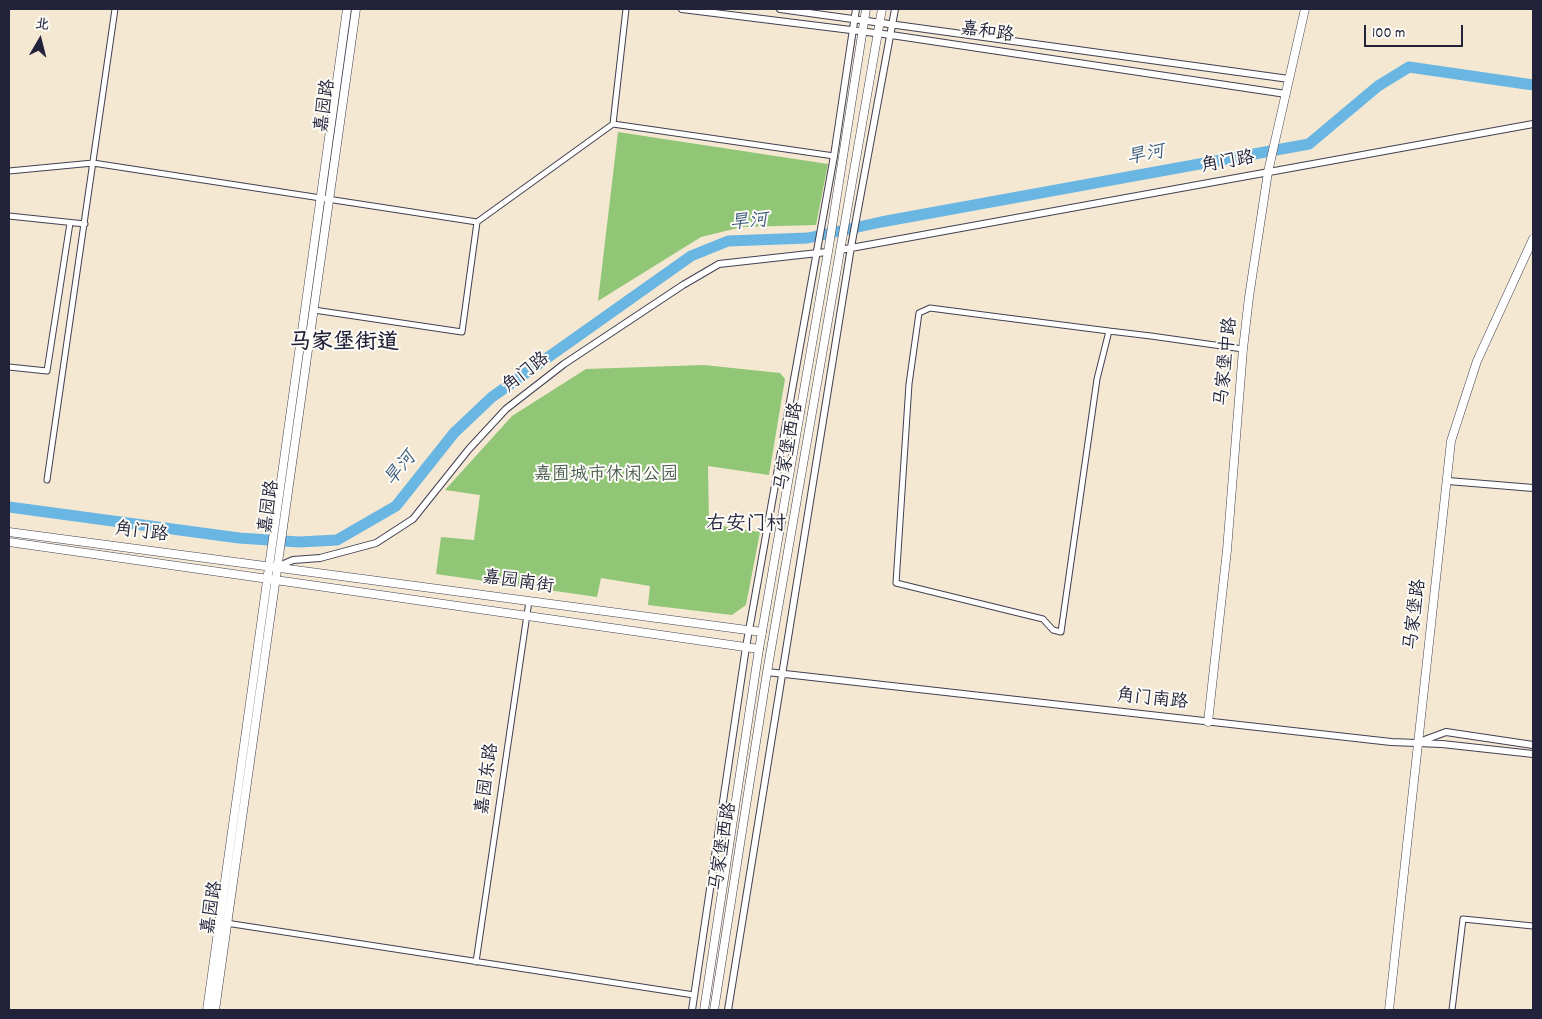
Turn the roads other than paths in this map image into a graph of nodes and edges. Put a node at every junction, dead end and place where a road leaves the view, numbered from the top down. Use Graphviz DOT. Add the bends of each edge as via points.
graph roads {
  1 [pos="115,9"];
  2 [pos="347,9"];
  3 [pos="356,9"];
  4 [pos="626,9"];
  5 [pos="682,9"];
  6 [pos="780,9"];
  7 [pos="856,9"];
  8 [pos="866,9"];
  9 [pos="882,9"];
  10 [pos="895,9"];
  11 [pos="1305,9"];
  12 [pos="855,18"];
  13 [pos="864,20"];
  14 [pos="880,22"];
  15 [pos="893,24"];
  16 [pos="853,30"];
  17 [pos="862,32"];
  18 [pos="878,34"];
  19 [pos="891,35"];
  20 [pos="1289,79"];
  21 [pos="1286,94"];
  22 [pos="613,124"];
  23 [pos="1533,124"];
  24 [pos="834,156"];
  25 [pos="94,163"];
  26 [pos="1268,169"];
  27 [pos="9,171"];
  28 [pos="320,197"];
  29 [pos="329,199"];
  30 [pos="9,216"];
  31 [pos="477,222"];
  32 [pos="70,223"];
  33 [pos="85,224"];
  34 [pos="1533,239"];
  35 [pos="852,244"];
  36 [pos="841,247"];
  37 [pos="828,249"];
  38 [pos="815,252"];
  39 [pos="314,310"];
  40 [pos="1109,331"];
  41 [pos="1243,349"];
  42 [pos="9,367"];
  43 [pos="47,480"];
  44 [pos="1448,481"];
  45 [pos="1533,488"];
  46 [pos="280,521"];
  47 [pos="9,532"];
  48 [pos="9,542"];
  49 [pos="273,567"];
  50 [pos="271,578"];
  51 [pos="529,601"];
  52 [pos="526,615"];
  53 [pos="749,631"];
  54 [pos="762,632"];
  55 [pos="746,647"];
  56 [pos="760,649"];
  57 [pos="767,672"];
  58 [pos="783,674"];
  59 [pos="1208,722"];
  60 [pos="1418,742"];
  61 [pos="1533,745"];
  62 [pos="1533,754"];
  63 [pos="226,923"];
  64 [pos="1533,926"];
  65 [pos="476,962"];
  66 [pos="694,996"];
  67 [pos="207,1010"];
  68 [pos="215,1010"];
  69 [pos="692,1010"];
  70 [pos="704,1010"];
  71 [pos="714,1010"];
  72 [pos="728,1010"];
  73 [pos="1389,1010"];
  74 [pos="1452,1010"];
  1 -- 25 [label="street"];
  2 -- 28 [label="main road, 嘉园路"];
  3 -- 29 [label="main road, 嘉园路"];
  4 -- 22 [label="street"];
  5 -- 16 [label="street, 嘉和路"];
  6 -- 12 [label="street, 嘉和路"];
  7 -- 12 [label="street, 马家堡西路"];
  8 -- 13 [label="main road, 马家堡西路"];
  9 -- 14 [label="main road, 马家堡西路"];
  10 -- 15 [label="street, 马家堡西路"];
  11 -- 20 [label="main road, 马家堡中路"];
  12 -- 13 [label="street, 嘉和路"];
  12 -- 16 [label="street, 马家堡西路"];
  13 -- 14 [label="street, 嘉和路"];
  13 -- 17 [label="main road, 马家堡西路"];
  14 -- 15 [label="street, 嘉和路"];
  14 -- 18 [label="main road, 马家堡西路"];
  15 -- 19 [label="street, 马家堡西路"];
  15 -- 20 [label="street, 嘉和路"];
  16 -- 17 [label="street, 嘉和路"];
  16 -- 24 [label="street, 马家堡西路"];
  17 -- 18 [label="street, 嘉和路"];
  17 -- 37 [label="main road, 马家堡西路"];
  18 -- 19 [label="street, 嘉和路"];
  18 -- 36 [label="main road, 马家堡西路"];
  19 -- 21 [label="street, 嘉和路"];
  19 -- 35 [label="street, 马家堡西路"];
  20 -- 21 [label="main road, 马家堡中路"];
  21 -- 26 [label="main road, 马家堡中路"];
  22 -- 24 [label="street"];
  22 -- 31 [label="street"];
  23 -- 26 [label="street, 角门路"];
  24 -- 38 [label="street, 马家堡西路"];
  25 -- 27 [label="street"];
  25 -- 28 [label="street"];
  25 -- 33 [label="street"];
  26 -- 35 [label="street, 角门路"];
  26 -- 41 [label="main road, 马家堡中路"];
  28 -- 29 [label="street"];
  28 -- 46 [label="main road, 嘉园路"];
  29 -- 31 [label="street"];
  29 -- 39 [label="main road, 嘉园路"];
  30 -- 32 [label="street"];
  31 -- 39 [label="street" via="462,332"];
  32 -- 33 [label="street"];
  32 -- 42 [label="street" via="47,371"];
  33 -- 43 [label="street"];
  34 -- 44 [label="main road, 马家堡路" via="1477,361 1451,441"];
  35 -- 36 [label="street, 角门路"];
  35 -- 58 [label="street, 马家堡西路"];
  36 -- 57 [label="main road, 马家堡西路"];
  37 -- 38 [label="street, 角门路"];
  37 -- 54 [label="main road, 马家堡西路"];
  38 -- 49 [label="street, 角门路" via="719,264 564,364 506,409 413,519 376,543"];
  38 -- 53 [label="street, 马家堡西路"];
  39 -- 46 [label="main road, 嘉园路"];
  40 -- 40 [label="street" via="1097,379 1061,632 1053,630 1042,619 896,583 909,384 919,313 930,308"];
  40 -- 41 [label="street"];
  41 -- 59 [label="main road, 马家堡中路" via="1227,550"];
  44 -- 45 [label="street"];
  44 -- 60 [label="main road, 马家堡路"];
  46 -- 49 [label="main road, 嘉园路"];
  47 -- 49 [label="main road, 角门路"];
  48 -- 50 [label="main road, 角门路"];
  49 -- 50 [label="main road, 嘉园路"];
  49 -- 51 [label="main road, 嘉园南街"];
  50 -- 52 [label="main road, 嘉园南街"];
  50 -- 63 [label="main road, 嘉园路"];
  50 -- 67 [label="main road, 嘉园路"];
  51 -- 52 [label="street, 嘉园东路"];
  51 -- 53 [label="main road, 嘉园南街"];
  52 -- 55 [label="main road, 嘉园南街"];
  52 -- 65 [label="street, 嘉园东路"];
  53 -- 54 [label="main road, 嘉园南街"];
  53 -- 55 [label="street, 马家堡西路"];
  54 -- 56 [label="main road, 马家堡西路"];
  55 -- 56 [label="main road, 嘉园南街"];
  55 -- 66 [label="street, 马家堡西路"];
  56 -- 70 [label="main road, 马家堡西路"];
  57 -- 58 [label="street, 角门南路"];
  57 -- 71 [label="main road, 马家堡西路"];
  58 -- 59 [label="street, 角门南路"];
  58 -- 72 [label="street, 马家堡西路"];
  59 -- 60 [label="street, 角门南路" via="1391,742"];
  60 -- 61 [label="street" via="1446,732"];
  60 -- 62 [label="street, 角门南路"];
  60 -- 73 [label="main road, 马家堡路"];
  63 -- 65 [label="street"];
  63 -- 68 [label="main road, 嘉园路"];
  64 -- 74 [label="street" via="1463,919"];
  65 -- 66 [label="street"];
  66 -- 69 [label="street, 马家堡西路"];
}
